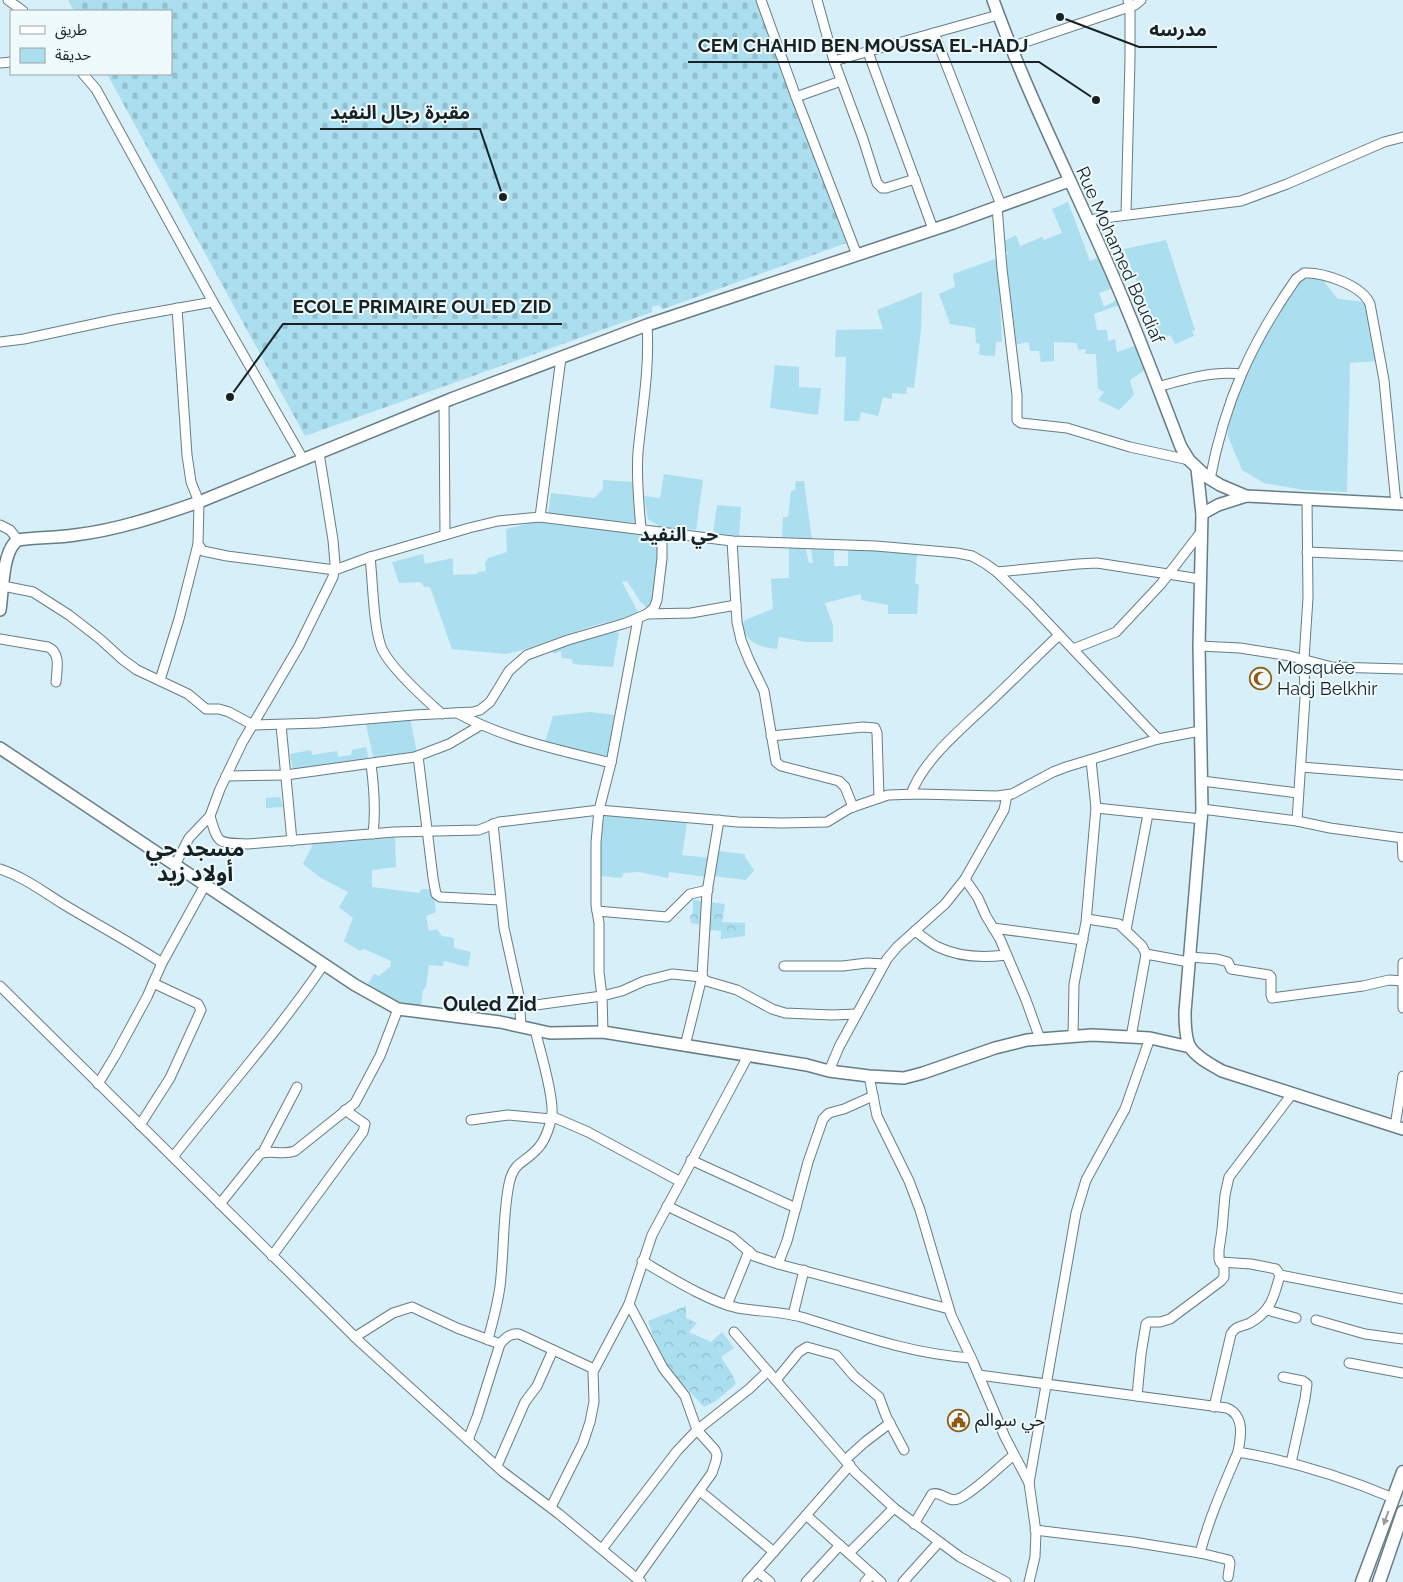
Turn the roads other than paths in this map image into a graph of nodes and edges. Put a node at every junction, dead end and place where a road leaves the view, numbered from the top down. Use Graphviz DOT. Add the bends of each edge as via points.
graph roads {
  1 [pos="8,0"];
  2 [pos="761,0"];
  3 [pos="818,0"];
  4 [pos="993,0"];
  5 [pos="1141,0"];
  6 [pos="1129,3"];
  7 [pos="22,10"];
  8 [pos="998,15"];
  9 [pos="934,33"];
  10 [pos="1011,47"];
  11 [pos="868,52"];
  12 [pos="834,61"];
  13 [pos="84,75"];
  14 [pos="840,80"];
  15 [pos="796,97"];
  16 [pos="1403,137"];
  17 [pos="914,178"];
  18 [pos="1069,181"];
  19 [pos="999,206"];
  20 [pos="1126,214"];
  21 [pos="1088,220"];
  22 [pos="933,229"];
  23 [pos="857,255"];
  24 [pos="213,302"];
  25 [pos="177,308"];
  26 [pos="647,325"];
  27 [pos="0,342"];
  28 [pos="561,358"];
  29 [pos="1241,374"];
  30 [pos="1158,387"];
  31 [pos="444,402"];
  32 [pos="319,453"];
  33 [pos="303,459"];
  34 [pos="1189,460"];
  35 [pos="1197,469"];
  36 [pos="1210,479"];
  37 [pos="1246,496"];
  38 [pos="1307,499"];
  39 [pos="199,502"];
  40 [pos="1399,504"];
  41 [pos="1202,514"];
  42 [pos="540,517"];
  43 [pos="0,525"];
  44 [pos="641,529"];
  45 [pos="662,532"];
  46 [pos="1201,532"];
  47 [pos="445,534"];
  48 [pos="18,540"];
  49 [pos="732,541"];
  50 [pos="198,544"];
  51 [pos="1308,552"];
  52 [pos="1403,556"];
  53 [pos="370,558"];
  54 [pos="2,570"];
  55 [pos="335,570"];
  56 [pos="997,572"];
  57 [pos="1169,574"];
  58 [pos="1200,579"];
  59 [pos="3,586"];
  60 [pos="736,605"];
  61 [pos="0,610"];
  62 [pos="647,614"];
  63 [pos="638,619"];
  64 [pos="1059,635"];
  65 [pos="0,639"];
  66 [pos="1199,646"];
  67 [pos="1073,649"];
  68 [pos="1304,659"];
  69 [pos="1403,669"];
  70 [pos="160,680"];
  71 [pos="56,682"];
  72 [pos="457,713"];
  73 [pos="442,714"];
  74 [pos="481,725"];
  75 [pos="253,726"];
  76 [pos="281,726"];
  77 [pos="1200,731"];
  78 [pos="771,736"];
  79 [pos="1158,739"];
  80 [pos="1,751"];
  81 [pos="418,756"];
  82 [pos="1092,760"];
  83 [pos="371,764"];
  84 [pos="611,764"];
  85 [pos="1301,767"];
  86 [pos="286,775"];
  87 [pos="1403,775"];
  88 [pos="226,776"];
  89 [pos="1202,781"];
  90 [pos="1298,793"];
  91 [pos="911,794"];
  92 [pos="1006,795"];
  93 [pos="879,798"];
  94 [pos="853,807"];
  95 [pos="1096,808"];
  96 [pos="599,810"];
  97 [pos="1148,814"];
  98 [pos="1202,814"];
  99 [pos="210,816"];
  100 [pos="719,820"];
  101 [pos="1297,820"];
  102 [pos="493,824"];
  103 [pos="428,831"];
  104 [pos="373,834"];
  105 [pos="1403,838"];
  106 [pos="292,841"];
  107 [pos="1403,857"];
  108 [pos="175,865"];
  109 [pos="0,869"];
  110 [pos="965,879"];
  111 [pos="205,885"];
  112 [pos="708,890"];
  113 [pos="500,900"];
  114 [pos="597,911"];
  115 [pos="1087,919"];
  116 [pos="993,928"];
  117 [pos="1126,930"];
  118 [pos="915,931"];
  119 [pos="1083,940"];
  120 [pos="1146,954"];
  121 [pos="1006,955"];
  122 [pos="1190,960"];
  123 [pos="162,963"];
  124 [pos="1403,963"];
  125 [pos="324,964"];
  126 [pos="884,964"];
  127 [pos="784,966"];
  128 [pos="702,977"];
  129 [pos="1403,981"];
  130 [pos="153,983"];
  131 [pos="0,986"];
  132 [pos="1403,992"];
  133 [pos="602,996"];
  134 [pos="521,1008"];
  135 [pos="1403,1008"];
  136 [pos="398,1009"];
  137 [pos="857,1014"];
  138 [pos="521,1026"];
  139 [pos="535,1029"];
  140 [pos="603,1032"];
  141 [pos="1073,1036"];
  142 [pos="1131,1037"];
  143 [pos="1150,1038"];
  144 [pos="1040,1039"];
  145 [pos="685,1046"];
  146 [pos="1190,1047"];
  147 [pos="748,1056"];
  148 [pos="829,1071"];
  149 [pos="870,1076"];
  150 [pos="1403,1076"];
  151 [pos="98,1084"];
  152 [pos="297,1087"];
  153 [pos="1292,1094"];
  154 [pos="873,1096"];
  155 [pos="345,1110"];
  156 [pos="551,1118"];
  157 [pos="471,1120"];
  158 [pos="140,1125"];
  159 [pos="1399,1128"];
  160 [pos="263,1152"];
  161 [pos="173,1157"];
  162 [pos="691,1160"];
  163 [pos="679,1181"];
  164 [pos="220,1204"];
  165 [pos="667,1206"];
  166 [pos="796,1208"];
  167 [pos="749,1251"];
  168 [pos="272,1256"];
  169 [pos="642,1262"];
  170 [pos="1220,1262"];
  171 [pos="778,1264"];
  172 [pos="804,1270"];
  173 [pos="1280,1275"];
  174 [pos="1403,1299"];
  175 [pos="629,1304"];
  176 [pos="728,1305"];
  177 [pos="949,1309"];
  178 [pos="1267,1310"];
  179 [pos="793,1315"];
  180 [pos="1296,1318"];
  181 [pos="1316,1320"];
  182 [pos="734,1332"];
  183 [pos="355,1337"];
  184 [pos="1403,1339"];
  185 [pos="488,1340"];
  186 [pos="500,1344"];
  187 [pos="552,1350"];
  188 [pos="971,1358"];
  189 [pos="1350,1363"];
  190 [pos="594,1370"];
  191 [pos="768,1371"];
  192 [pos="1403,1373"];
  193 [pos="979,1375"];
  194 [pos="1282,1377"];
  195 [pos="776,1380"];
  196 [pos="1047,1385"];
  197 [pos="1137,1396"];
  198 [pos="1214,1407"];
  199 [pos="890,1423"];
  200 [pos="696,1430"];
  201 [pos="468,1440"];
  202 [pos="904,1450"];
  203 [pos="1238,1452"];
  204 [pos="1014,1454"];
  205 [pos="847,1463"];
  206 [pos="1291,1463"];
  207 [pos="497,1466"];
  208 [pos="1403,1472"];
  209 [pos="1029,1482"];
  210 [pos="700,1490"];
  211 [pos="1393,1498"];
  212 [pos="551,1507"];
  213 [pos="894,1508"];
  214 [pos="1403,1512"];
  215 [pos="806,1515"];
  216 [pos="914,1524"];
  217 [pos="1035,1530"];
  218 [pos="1399,1537"];
  219 [pos="939,1542"];
  220 [pos="840,1545"];
  221 [pos="602,1550"];
  222 [pos="774,1552"];
  223 [pos="1200,1552"];
  224 [pos="849,1553"];
  225 [pos="757,1571"];
  226 [pos="986,1572"];
  227 [pos="872,1574"];
  228 [pos="1228,1578"];
  229 [pos="639,1580"];
  230 [pos="747,1582"];
  231 [pos="770,1582"];
  232 [pos="806,1582"];
  233 [pos="865,1582"];
  234 [pos="882,1582"];
  235 [pos="903,1582"];
  236 [pos="981,1582"];
  237 [pos="1006,1582"];
  238 [pos="1029,1582"];
  239 [pos="1362,1582"];
  240 [pos="1378,1582"];
  1 -- 7 [label="street"];
  2 -- 15 [label="street"];
  3 -- 12 [label="street"];
  4 -- 8 [label="street, Rue Mohamed Boudiaf"];
  5 -- 6 [label="street"];
  6 -- 10 [label="street"];
  6 -- 20 [label="street"];
  8 -- 9 [label="street"];
  8 -- 10 [label="street, Rue Mohamed Boudiaf"];
  9 -- 11 [label="street"];
  9 -- 19 [label="street"];
  10 -- 18 [label="street, Rue Mohamed Boudiaf"];
  11 -- 12 [label="street"];
  11 -- 17 [label="street"];
  12 -- 14 [label="street"];
  13 -- 24 [label="street" via="96,89"];
  14 -- 15 [label="street"];
  14 -- 17 [label="street" via="879,186 886,188"];
  15 -- 23 [label="street"];
  16 -- 20 [label="street" via="1241,201"];
  17 -- 22 [label="street"];
  18 -- 19 [label="street"];
  18 -- 21 [label="street, Rue Mohamed Boudiaf"];
  19 -- 22 [label="street"];
  19 -- 34 [label="street" via="1017,420 1067,428 1130,448"];
  20 -- 21 [label="street"];
  21 -- 30 [label="street, Rue Mohamed Boudiaf"];
  22 -- 23 [label="street"];
  23 -- 26 [label="street"];
  24 -- 25 [label="street"];
  24 -- 33 [label="street"];
  25 -- 27 [label="street"];
  25 -- 39 [label="street" via="186,447 191,482"];
  26 -- 28 [label="street"];
  26 -- 44 [label="street" via="647,369 638,452"];
  28 -- 31 [label="street"];
  28 -- 42 [label="street"];
  29 -- 30 [label="street" via="1203,375"];
  29 -- 36 [label="street" via="1220,433"];
  29 -- 40 [label="street" via="1258,340 1301,274 1324,275 1365,296 1374,319 1384,380"];
  30 -- 34 [label="street, Rue Mohamed Boudiaf"];
  31 -- 32 [label="street"];
  31 -- 47 [label="street"];
  32 -- 33 [label="street"];
  32 -- 55 [label="street"];
  33 -- 39 [label="street"];
  34 -- 35 [label="street, Rue Mohamed Boudiaf"];
  35 -- 36 [label="street, Rue Mohamed Boudiaf"];
  35 -- 41 [label="street"];
  36 -- 37 [label="street, Rue Mohamed Boudiaf"];
  37 -- 38 [label="street, Rue Mohamed Boudiaf"];
  37 -- 41 [label="street, Rue Mohamed Boudiaf"];
  38 -- 40 [label="street, Rue Mohamed Boudiaf"];
  38 -- 51 [label="street"];
  39 -- 48 [label="street" via="100,531"];
  39 -- 50 [label="street"];
  41 -- 46 [label="street"];
  42 -- 44 [label="street"];
  42 -- 47 [label="street" via="498,521"];
  43 -- 48 [label="street" via="8,528"];
  44 -- 45 [label="street"];
  45 -- 49 [label="street"];
  45 -- 62 [label="street" via="657,600"];
  46 -- 57 [label="street"];
  46 -- 58 [label="street"];
  47 -- 53 [label="street"];
  48 -- 54 [label="street" via="10,548"];
  49 -- 56 [label="street" via="867,545 957,553 972,556"];
  49 -- 60 [label="street"];
  50 -- 55 [label="street" via="206,552"];
  50 -- 70 [label="street"];
  51 -- 52 [label="street"];
  51 -- 68 [label="street"];
  53 -- 55 [label="street"];
  53 -- 73 [label="street" via="382,649 403,676"];
  54 -- 59 [label="street"];
  55 -- 75 [label="street" via="299,646"];
  56 -- 57 [label="street" via="1097,563"];
  56 -- 64 [label="street"];
  57 -- 58 [label="street"];
  57 -- 67 [label="street" via="1116,632"];
  58 -- 66 [label="street"];
  59 -- 61 [label="street"];
  59 -- 70 [label="street" via="39,596 90,630 128,664"];
  60 -- 62 [label="street"];
  60 -- 78 [label="street" via="741,640 764,691"];
  62 -- 63 [label="street"];
  63 -- 72 [label="street" via="527,655 509,670 486,706 473,712"];
  63 -- 84 [label="street"];
  64 -- 67 [label="street"];
  64 -- 91 [label="street" via="957,732 924,771"];
  65 -- 71 [label="street" via="52,649 57,657"];
  66 -- 68 [label="street" via="1240,648"];
  66 -- 77 [label="street"];
  67 -- 79 [label="street"];
  68 -- 69 [label="street" via="1332,667"];
  68 -- 85 [label="street"];
  70 -- 75 [label="street" via="188,694 206,709 229,712"];
  72 -- 73 [label="street"];
  72 -- 74 [label="street"];
  73 -- 76 [label="street"];
  74 -- 81 [label="street"];
  74 -- 84 [label="street"];
  75 -- 76 [label="street"];
  75 -- 88 [label="street"];
  76 -- 86 [label="street"];
  77 -- 79 [label="street"];
  77 -- 89 [label="street"];
  78 -- 93 [label="street" via="875,728"];
  78 -- 94 [label="street" via="778,764 839,781"];
  79 -- 82 [label="street"];
  80 -- 108 [label="street"];
  81 -- 83 [label="street"];
  81 -- 103 [label="street"];
  82 -- 92 [label="street" via="1053,772"];
  82 -- 95 [label="street"];
  83 -- 86 [label="street"];
  83 -- 104 [label="street"];
  84 -- 96 [label="street"];
  85 -- 87 [label="street"];
  85 -- 90 [label="street"];
  86 -- 88 [label="street"];
  86 -- 106 [label="street"];
  88 -- 99 [label="street"];
  89 -- 90 [label="street"];
  89 -- 98 [label="street"];
  90 -- 101 [label="street"];
  91 -- 92 [label="street"];
  91 -- 93 [label="street"];
  92 -- 110 [label="street" via="1004,810"];
  93 -- 94 [label="street"];
  94 -- 100 [label="street" via="827,822"];
  95 -- 97 [label="street"];
  95 -- 115 [label="street"];
  96 -- 100 [label="street"];
  96 -- 102 [label="street"];
  96 -- 114 [label="street"];
  97 -- 98 [label="street"];
  97 -- 117 [label="street"];
  98 -- 101 [label="street"];
  98 -- 122 [label="street"];
  99 -- 106 [label="street" via="215,833 224,843"];
  99 -- 108 [label="street" via="189,838"];
  100 -- 112 [label="street"];
  101 -- 105 [label="street"];
  102 -- 103 [label="street" via="479,830"];
  102 -- 113 [label="street"];
  103 -- 104 [label="street"];
  103 -- 113 [label="street" via="437,896"];
  104 -- 106 [label="street"];
  105 -- 107 [label="street"];
  108 -- 111 [label="street"];
  109 -- 123 [label="street" via="26,880"];
  110 -- 116 [label="street"];
  110 -- 118 [label="street" via="945,904"];
  111 -- 123 [label="street"];
  111 -- 125 [label="street"];
  112 -- 114 [label="street" via="690,894 667,917"];
  112 -- 128 [label="street"];
  113 -- 134 [label="street"];
  114 -- 133 [label="street"];
  115 -- 117 [label="street" via="1119,924"];
  115 -- 119 [label="street"];
  116 -- 119 [label="street"];
  116 -- 121 [label="street"];
  117 -- 120 [label="street"];
  118 -- 121 [label="street" via="938,947 964,955 985,958"];
  118 -- 126 [label="street"];
  119 -- 141 [label="street" via="1074,984"];
  120 -- 122 [label="street"];
  120 -- 142 [label="street"];
  121 -- 144 [label="street"];
  122 -- 129 [label="street" via="1217,959 1228,962 1231,969 1271,976 1272,998 1389,980"];
  122 -- 146 [label="street" via="1185,1012"];
  123 -- 130 [label="street"];
  124 -- 129 [label="street"];
  125 -- 136 [label="street"];
  125 -- 161 [label="street"];
  126 -- 127 [label="street"];
  126 -- 137 [label="street"];
  128 -- 133 [label="street" via="667,974"];
  128 -- 137 [label="street" via="785,1013"];
  128 -- 145 [label="street"];
  129 -- 132 [label="street"];
  130 -- 151 [label="street"];
  130 -- 158 [label="street" via="198,1004 201,1010 170,1078"];
  131 -- 151 [label="street"];
  132 -- 135 [label="street"];
  133 -- 134 [label="street"];
  133 -- 140 [label="street"];
  134 -- 138 [label="street"];
  136 -- 138 [label="street"];
  136 -- 155 [label="street" via="376,1064 355,1103"];
  137 -- 148 [label="street"];
  138 -- 139 [label="street"];
  139 -- 140 [label="street"];
  139 -- 156 [label="street" via="551,1098"];
  140 -- 145 [label="street"];
  141 -- 142 [label="street"];
  141 -- 144 [label="street"];
  142 -- 143 [label="street"];
  143 -- 146 [label="street"];
  143 -- 196 [label="street" via="1125,1109 1086,1180 1076,1213"];
  144 -- 149 [label="street" via="995,1048 904,1078"];
  145 -- 147 [label="street"];
  146 -- 153 [label="street" via="1222,1070"];
  147 -- 148 [label="street"];
  147 -- 162 [label="street"];
  148 -- 149 [label="street"];
  149 -- 154 [label="street"];
  150 -- 159 [label="street"];
  151 -- 158 [label="street"];
  152 -- 160 [label="street"];
  153 -- 159 [label="street"];
  153 -- 170 [label="street" via="1229,1177 1224,1195"];
  154 -- 166 [label="street" via="829,1113 823,1119"];
  154 -- 177 [label="street" via="877,1116 920,1210"];
  155 -- 160 [label="street" via="295,1151 287,1154"];
  155 -- 168 [label="street" via="365,1124 363,1132"];
  156 -- 157 [label="street" via="508,1115"];
  156 -- 163 [label="street" via="588,1132"];
  156 -- 185 [label="street" via="540,1146 513,1170 506,1210 500,1286"];
  158 -- 161 [label="street"];
  160 -- 164 [label="street"];
  161 -- 164 [label="street"];
  162 -- 163 [label="street"];
  162 -- 166 [label="street"];
  163 -- 165 [label="street"];
  164 -- 168 [label="street"];
  165 -- 167 [label="street" via="732,1236"];
  165 -- 169 [label="street"];
  166 -- 171 [label="street"];
  167 -- 171 [label="street" via="754,1256"];
  167 -- 176 [label="street"];
  168 -- 183 [label="street"];
  169 -- 175 [label="street"];
  169 -- 176 [label="street"];
  170 -- 173 [label="street" via="1267,1266 1276,1268"];
  170 -- 197 [label="street" via="1224,1268 1221,1281 1170,1319 1146,1324"];
  171 -- 172 [label="street"];
  172 -- 177 [label="street"];
  172 -- 179 [label="street"];
  173 -- 174 [label="street"];
  173 -- 178 [label="street"];
  175 -- 190 [label="street"];
  175 -- 200 [label="street" via="663,1368 685,1396"];
  176 -- 179 [label="street"];
  177 -- 188 [label="street"];
  178 -- 180 [label="street"];
  178 -- 198 [label="street" via="1248,1324 1234,1329 1228,1342"];
  179 -- 188 [label="street" via="891,1346"];
  181 -- 184 [label="street" via="1365,1334"];
  182 -- 191 [label="street"];
  183 -- 185 [label="street" via="393,1313 412,1306"];
  183 -- 201 [label="street"];
  185 -- 186 [label="street"];
  186 -- 187 [label="street" via="508,1335 514,1334"];
  186 -- 201 [label="street"];
  187 -- 190 [label="street"];
  187 -- 207 [label="street"];
  188 -- 193 [label="street"];
  189 -- 192 [label="street"];
  190 -- 212 [label="street" via="590,1422"];
  191 -- 195 [label="street"];
  191 -- 200 [label="street"];
  193 -- 196 [label="street"];
  193 -- 204 [label="street"];
  194 -- 206 [label="street" via="1307,1384"];
  195 -- 199 [label="street" via="802,1349 807,1347 831,1352 878,1397"];
  195 -- 205 [label="street"];
  196 -- 197 [label="street"];
  196 -- 209 [label="street"];
  197 -- 198 [label="street"];
  198 -- 203 [label="street" via="1227,1408 1238,1416"];
  199 -- 202 [label="street"];
  199 -- 205 [label="street" via="865,1442"];
  200 -- 210 [label="street" via="717,1455 712,1473"];
  200 -- 221 [label="street"];
  201 -- 207 [label="street"];
  203 -- 206 [label="street"];
  203 -- 223 [label="street" via="1205,1531"];
  204 -- 209 [label="street"];
  204 -- 216 [label="street" via="960,1499 951,1500 939,1493 932,1494"];
  205 -- 213 [label="street"];
  205 -- 215 [label="street"];
  206 -- 211 [label="street"];
  207 -- 212 [label="street"];
  208 -- 211 [label="main road"];
  209 -- 217 [label="street"];
  210 -- 222 [label="street"];
  210 -- 229 [label="street"];
  211 -- 239 [label="main road, one-way"];
  212 -- 221 [label="street"];
  213 -- 216 [label="street"];
  213 -- 224 [label="street"];
  214 -- 218 [label="main road"];
  215 -- 220 [label="street"];
  215 -- 222 [label="street"];
  216 -- 219 [label="street"];
  217 -- 223 [label="street"];
  217 -- 238 [label="street" via="1035,1557"];
  218 -- 240 [label="main road"];
  219 -- 226 [label="street"];
  219 -- 235 [label="street"];
  220 -- 224 [label="street"];
  220 -- 232 [label="street"];
  221 -- 229 [label="street"];
  222 -- 225 [label="street"];
  223 -- 228 [label="street" via="1229,1560"];
  224 -- 227 [label="street"];
  225 -- 230 [label="street"];
  225 -- 231 [label="street"];
  226 -- 236 [label="street"];
  226 -- 237 [label="street"];
  227 -- 233 [label="street"];
  227 -- 234 [label="street"];
}
